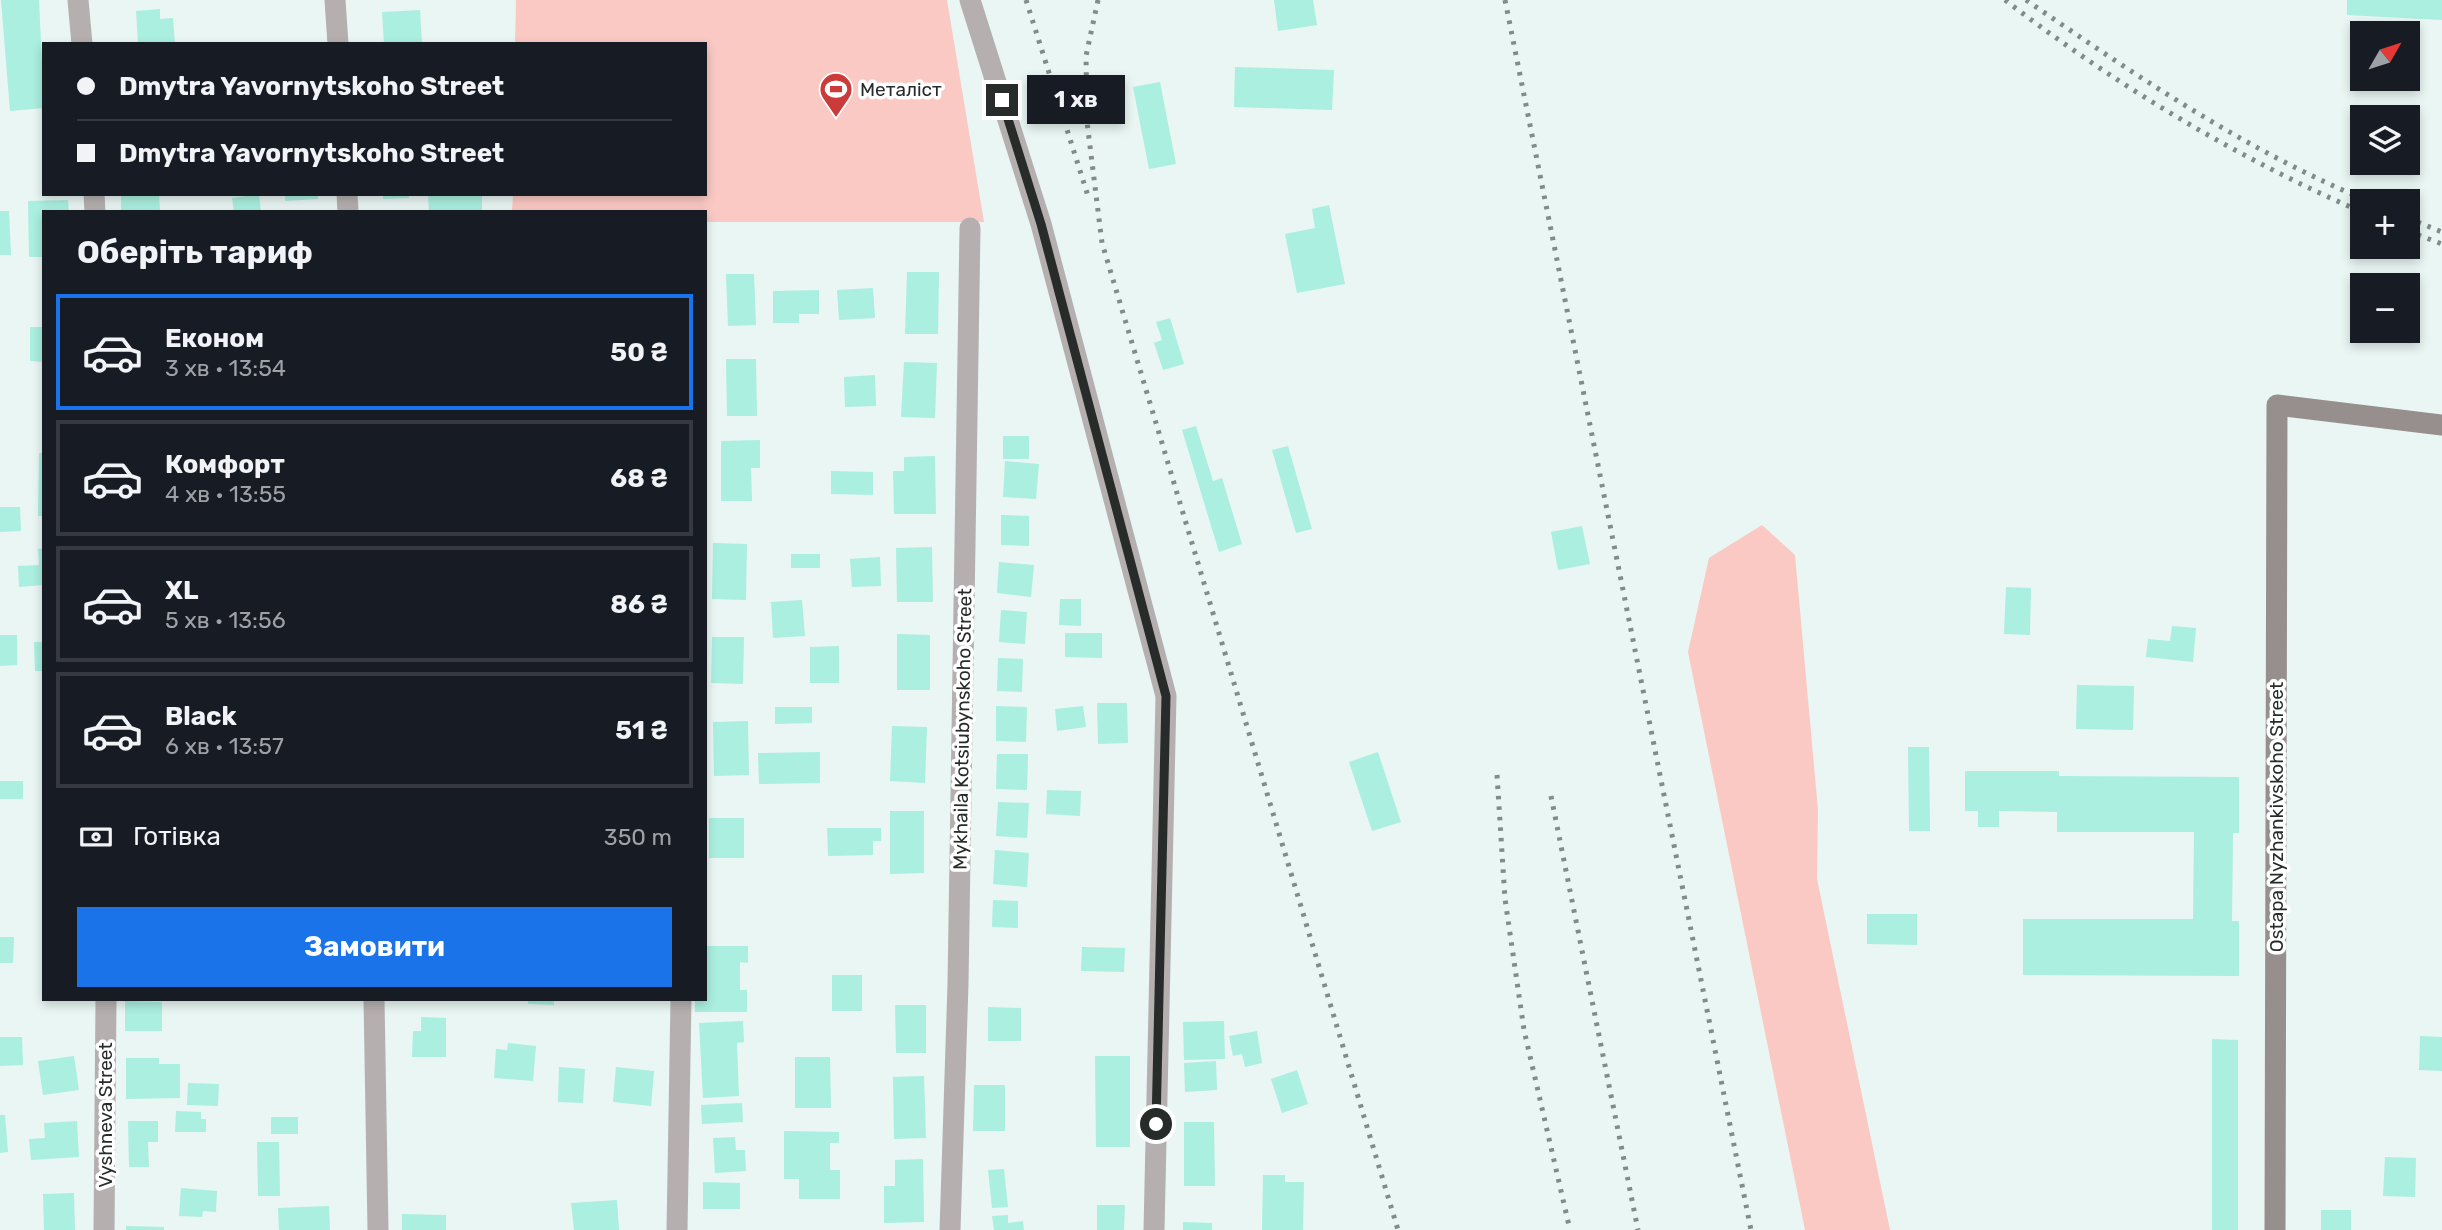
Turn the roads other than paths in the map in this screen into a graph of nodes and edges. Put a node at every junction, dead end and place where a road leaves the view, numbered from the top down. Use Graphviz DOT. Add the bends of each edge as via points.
graph roads {
  1 [pos="78,0"];
  2 [pos="335,0"];
  3 [pos="970,0"];
  4 [pos="82,42"];
  5 [pos="338,42"];
  6 [pos="970,228"];
  7 [pos="2442,425"];
  8 [pos="106,1001"];
  9 [pos="374,1001"];
  10 [pos="681,1001"];
  11 [pos="104,1230"];
  12 [pos="378,1230"];
  13 [pos="677,1230"];
  14 [pos="950,1230"];
  15 [pos="1154,1230"];
  16 [pos="2275,1230"];
  1 -- 4 [label="street"];
  2 -- 5 [label="street"];
  3 -- 15 [label="street" via="1041,224 1166,696"];
  6 -- 14 [label="street, Mykhaila Kotsiubynskoho Street"];
  7 -- 16 [label="main road, Ostapa Nyzhankivskoho Street" via="2277,405"];
  8 -- 11 [label="street, Vyshneva Street"];
  9 -- 12 [label="street"];
  10 -- 13 [label="street"];
}
